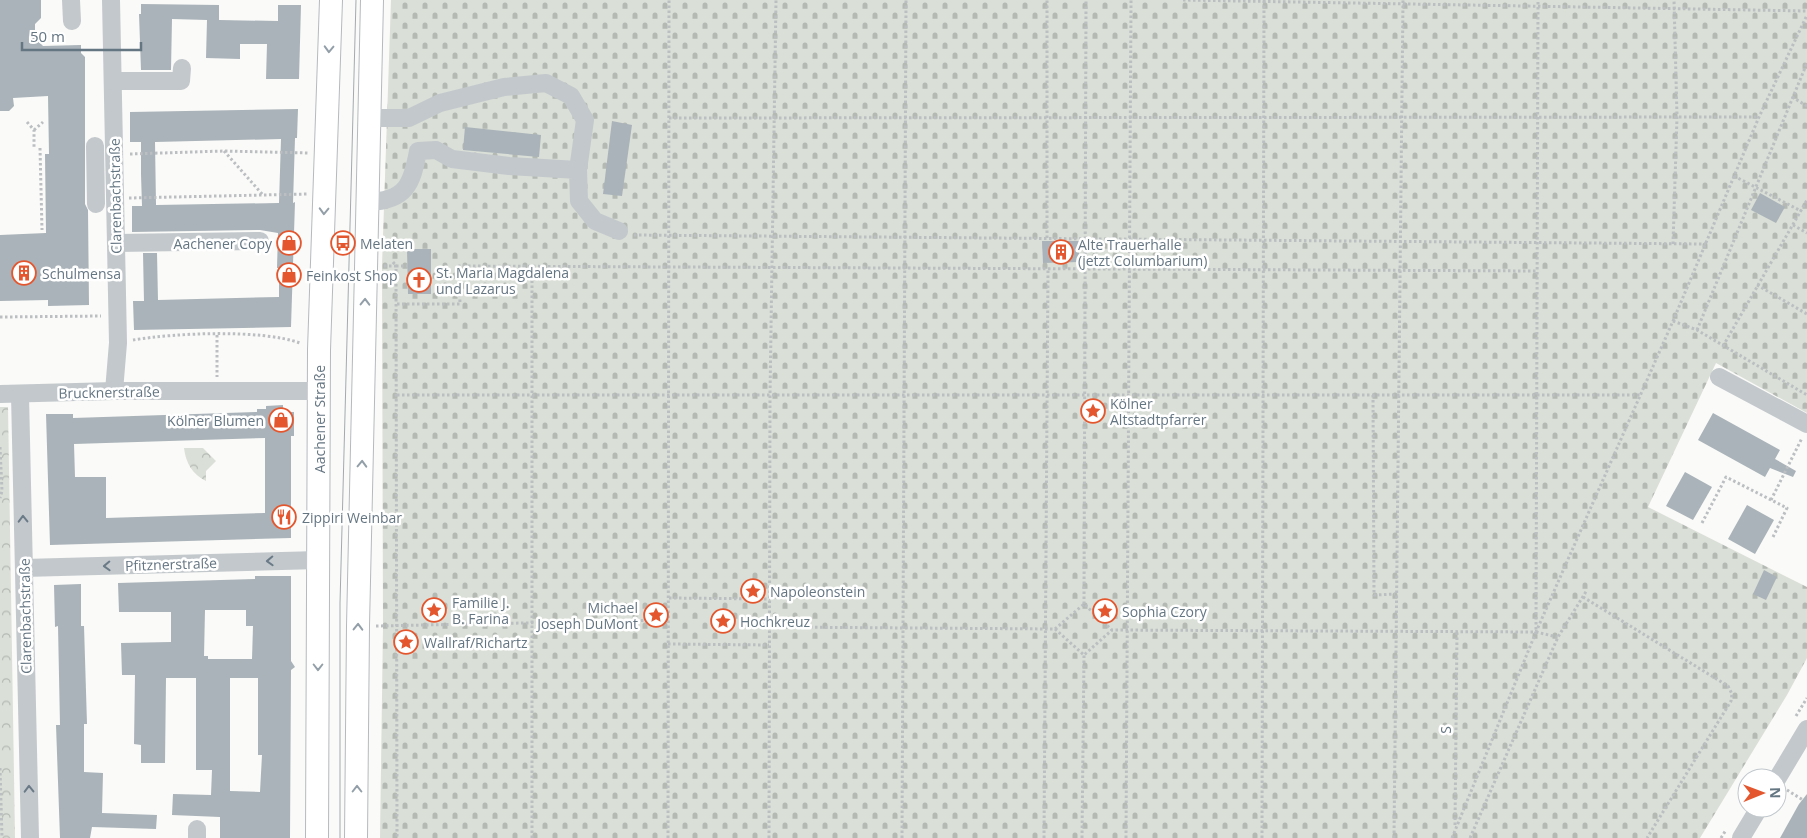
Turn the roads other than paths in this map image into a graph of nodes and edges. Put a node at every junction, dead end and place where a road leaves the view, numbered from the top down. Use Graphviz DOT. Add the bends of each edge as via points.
graph roads {
  1 [pos="71,0"];
  2 [pos="111,0"];
  3 [pos="330,0"];
  4 [pos="372,0"];
  5 [pos="72,21"];
  6 [pos="182,68"];
  7 [pos="113,81"];
  8 [pos="370,118"];
  9 [pos="95,146"];
  10 [pos="578,170"];
  11 [pos="368,202"];
  12 [pos="96,204"];
  13 [pos="619,231"];
  14 [pos="260,241"];
  15 [pos="116,243"];
  16 [pos="1719,377"];
  17 [pos="319,390"];
  18 [pos="114,391"];
  19 [pos="0,394"];
  20 [pos="20,395"];
  21 [pos="1805,431"];
  22 [pos="319,560"];
  23 [pos="24,568"];
  24 [pos="1807,729"];
  25 [pos="1787,769"];
  26 [pos="1754,818"];
  27 [pos="30,838"];
  28 [pos="317,838"];
  29 [pos="356,838"];
  30 [pos="1741,838"];
  1 -- 5 [label="street"];
  2 -- 7 [label="street, Clarenbachstraße"];
  3 -- 17 [label="main road, Aachener Straße, one-way"];
  4 -- 8 [label="main road"];
  6 -- 7 [label="street" via="181,81"];
  7 -- 15 [label="street, Clarenbachstraße"];
  8 -- 10 [label="street" via="408,118 440,103 504,87 546,83 571,96 585,120"];
  8 -- 11 [label="main road"];
  9 -- 12 [label="street"];
  10 -- 11 [label="street" via="452,159 436,150 418,150 414,176 397,197 383,202"];
  10 -- 13 [label="street" via="579,201 595,221"];
  29 -- 11 [label="main road, one-way"];
  14 -- 15 [label="street"];
  15 -- 18 [label="street, Clarenbachstraße" via="118,343"];
  16 -- 21 [label="street"];
  17 -- 18 [label="street, Brucknerstraße"];
  17 -- 22 [label="main road, Aachener Straße"];
  18 -- 20 [label="street, Brucknerstraße"];
  19 -- 20 [label="street, Brucknerstraße"];
  23 -- 20 [label="street, Clarenbachstraße, one-way"];
  22 -- 23 [label="street, Pfitznerstraße, one-way"];
  22 -- 28 [label="main road, Aachener Straße, one-way"];
  27 -- 23 [label="street, Clarenbachstraße, one-way"];
  24 -- 25 [label="street"];
  26 -- 30 [label="street"];
}
